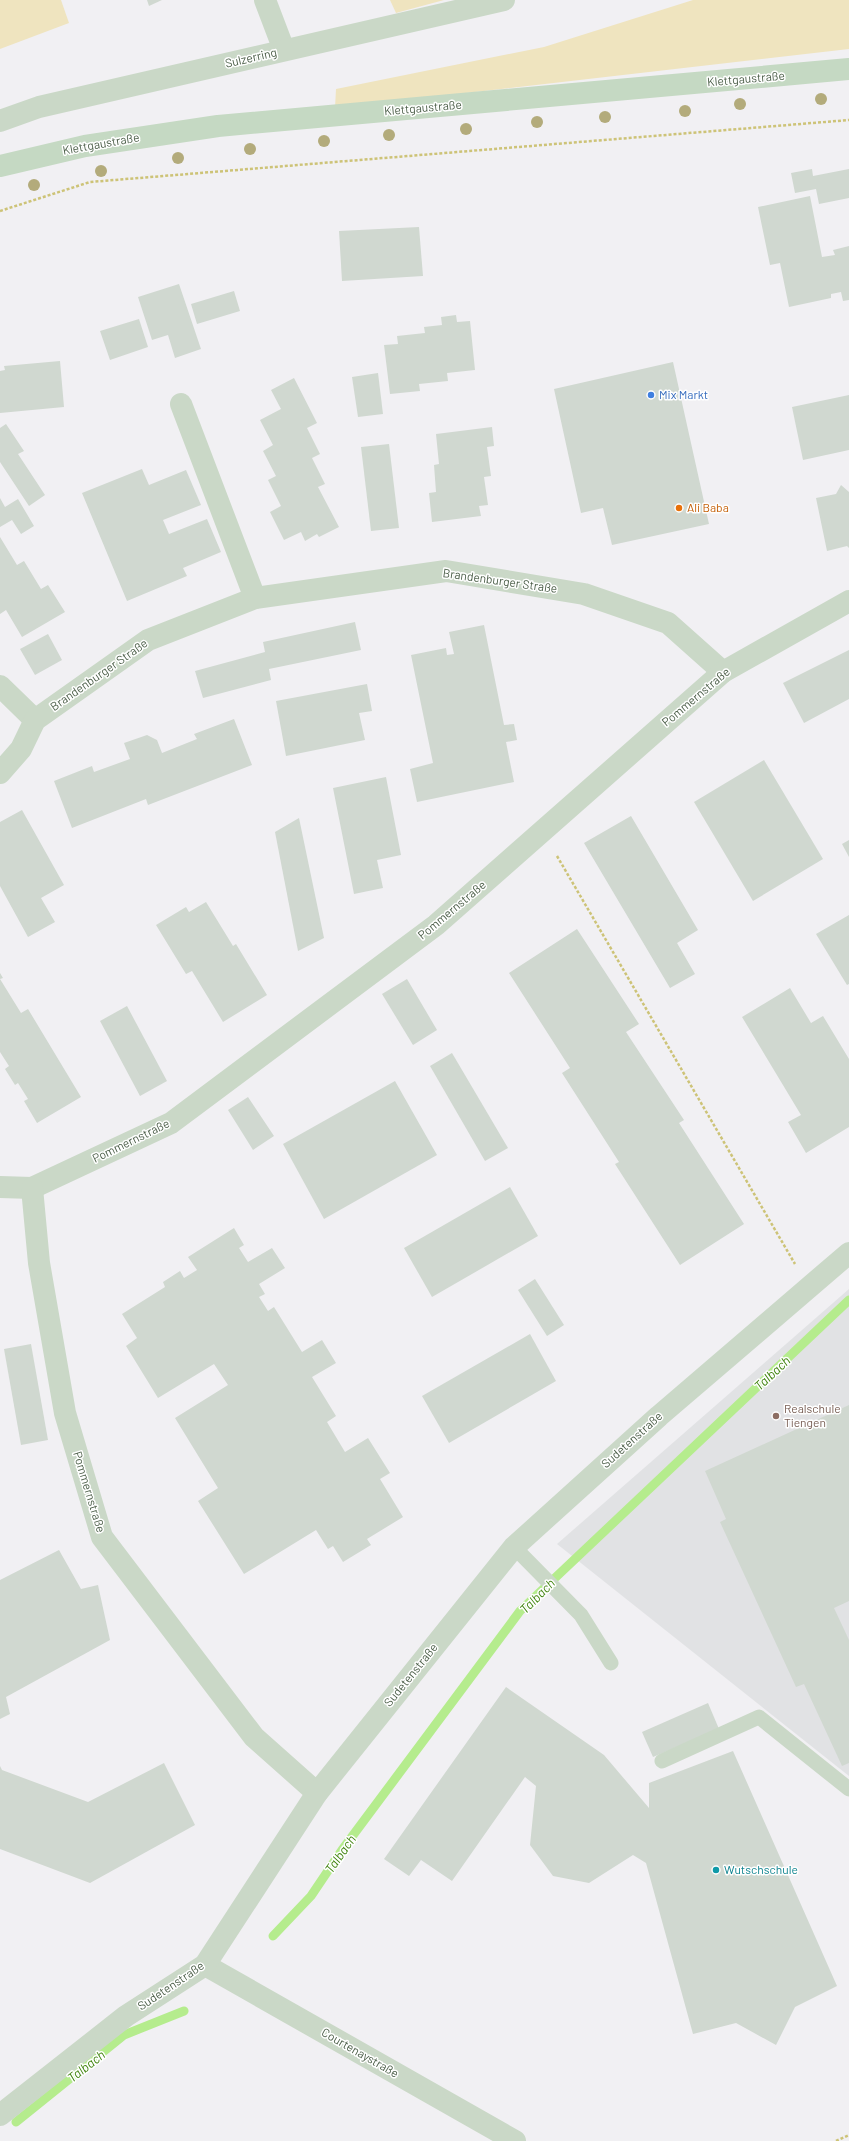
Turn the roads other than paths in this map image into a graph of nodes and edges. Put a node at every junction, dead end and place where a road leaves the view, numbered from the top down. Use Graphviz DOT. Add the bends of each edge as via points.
graph roads {
  1 [pos="265,0"];
  2 [pos="504,0"];
  3 [pos="284,50"];
  4 [pos="849,69"];
  5 [pos="0,121"];
  6 [pos="0,166"];
  7 [pos="181,404"];
  8 [pos="255,598"];
  9 [pos="849,600"];
  10 [pos="722,672"];
  11 [pos="0,686"];
  12 [pos="35,720"];
  13 [pos="0,773"];
  14 [pos="0,1187"];
  15 [pos="32,1188"];
  16 [pos="849,1253"];
  17 [pos="514,1547"];
  18 [pos="611,1663"];
  19 [pos="662,1761"];
  20 [pos="849,1789"];
  21 [pos="317,1793"];
  22 [pos="205,1965"];
  23 [pos="0,2115"];
  24 [pos="515,2141"];
  1 -- 3 [label="street"];
  2 -- 3 [label="street, Sulzerring"];
  3 -- 5 [label="street, Sulzerring" via="39,107"];
  4 -- 6 [label="main road, Klettgaustraße" via="218,126 84,146"];
  7 -- 8 [label="street"];
  8 -- 10 [label="street, Brandenburger Straße" via="446,571 584,594 668,623"];
  8 -- 12 [label="street, Brandenburger Straße" via="148,640"];
  9 -- 10 [label="street, Pommernstraße"];
  10 -- 15 [label="street, Pommernstraße" via="436,925 171,1123"];
  11 -- 12 [label="street"];
  12 -- 13 [label="street, Brandenburger Straße" via="21,749"];
  14 -- 15 [label="street, Pommernstraße"];
  15 -- 21 [label="street, Pommernstraße" via="39,1263 65,1413 102,1537 254,1738"];
  16 -- 17 [label="street, Sudetenstraße" via="659,1416"];
  17 -- 18 [label="lane" via="581,1615"];
  17 -- 21 [label="street, Sudetenstraße"];
  19 -- 20 [label="lane" via="759,1717"];
  21 -- 22 [label="street, Sudetenstraße"];
  22 -- 23 [label="street, Sudetenstraße" via="126,2016"];
  22 -- 24 [label="street, Courtenaystraße"];
}
